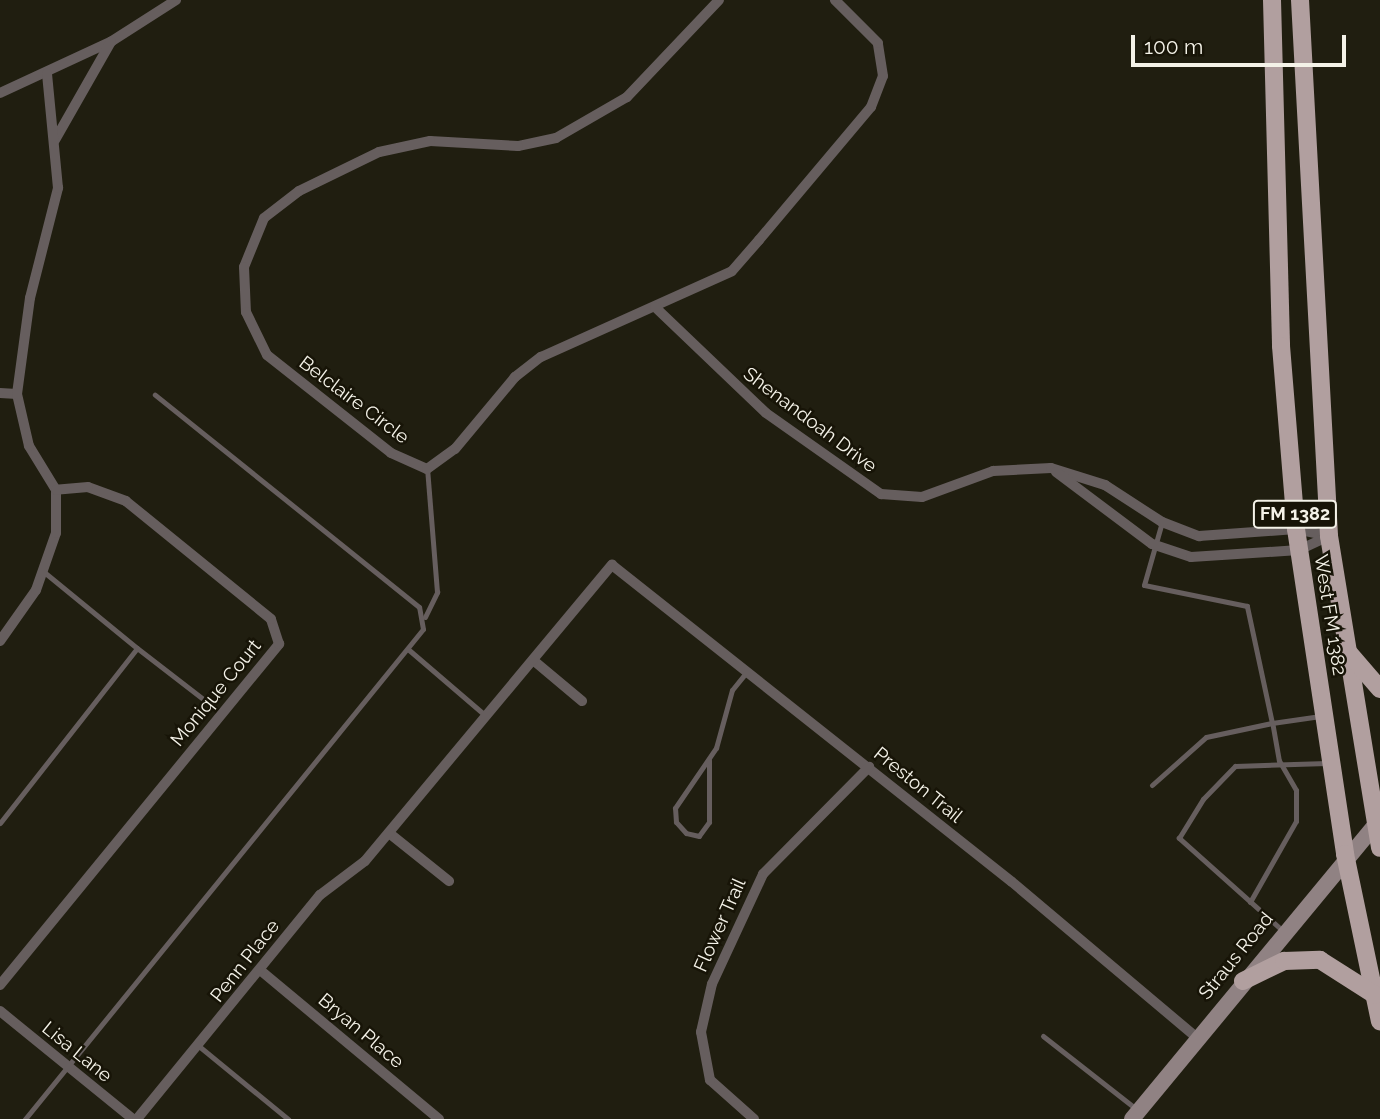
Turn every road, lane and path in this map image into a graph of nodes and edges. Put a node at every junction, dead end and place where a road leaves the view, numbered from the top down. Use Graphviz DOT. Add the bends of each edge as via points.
graph roads {
  1 [pos="176,0"];
  2 [pos="719,0"];
  3 [pos="835,0"];
  4 [pos="1272,0"];
  5 [pos="1300,0"];
  6 [pos="112,41"];
  7 [pos="47,74"];
  8 [pos="0,93"];
  9 [pos="54,143"];
  10 [pos="655,307"];
  11 [pos="0,393"];
  12 [pos="17,394"];
  13 [pos="155,395"];
  14 [pos="1051,468"];
  15 [pos="427,469"];
  16 [pos="56,490"];
  17 [pos="1162,522"];
  18 [pos="1296,529"];
  19 [pos="1329,536"];
  20 [pos="1152,544"];
  21 [pos="1299,551"];
  22 [pos="612,565"];
  23 [pos="44,572"];
  24 [pos="425,617"];
  25 [pos="0,641"];
  26 [pos="1344,645"];
  27 [pos="137,648"];
  28 [pos="409,650"];
  29 [pos="533,660"];
  30 [pos="746,673"];
  31 [pos="1380,688"];
  32 [pos="582,701"];
  33 [pos="222,713"];
  34 [pos="487,716"];
  35 [pos="1324,716"];
  36 [pos="1272,723"];
  37 [pos="709,760"];
  38 [pos="1279,761"];
  39 [pos="1331,762"];
  40 [pos="869,767"];
  41 [pos="1152,785"];
  42 [pos="1378,817"];
  43 [pos="0,823"];
  44 [pos="389,833"];
  45 [pos="1380,848"];
  46 [pos="1345,854"];
  47 [pos="449,881"];
  48 [pos="1250,902"];
  49 [pos="1283,931"];
  50 [pos="260,970"];
  51 [pos="1243,981"];
  52 [pos="0,985"];
  53 [pos="1374,995"];
  54 [pos="0,1011"];
  55 [pos="1380,1021"];
  56 [pos="1043,1036"];
  57 [pos="1197,1038"];
  58 [pos="200,1047"];
  59 [pos="66,1067"];
  60 [pos="1136,1115"];
  61 [pos="25,1119"];
  62 [pos="135,1119"];
  63 [pos="288,1119"];
  64 [pos="439,1119"];
  65 [pos="754,1119"];
  1 -- 6 [label="street"];
  2 -- 15 [label="street, Belclaire Circle" via="600,117 555,138 518,146 430,141 379,152 299,191 264,218 244,267 246,312 267,355 391,453"];
  3 -- 10 [label="street" via="878,43 883,76 871,107 732,271"];
  4 -- 18 [label="main road, West FM 1382 / FM 1382" via="1281,346"];
  5 -- 19 [label="main road, West FM 1382 / FM 1382"];
  6 -- 7 [label="street"];
  6 -- 9 [label="street" via="80,87"];
  7 -- 8 [label="street"];
  7 -- 9 [label="street"];
  9 -- 12 [label="street" via="58,187 30,298"];
  10 -- 14 [label="street, Shenandoah Drive" via="766,413 881,495 922,498 993,471"];
  10 -- 15 [label="street" via="541,357"];
  11 -- 12 [label="street"];
  12 -- 16 [label="street" via="29,446"];
  13 -- 24 [label="lane"];
  14 -- 17 [label="street, Shenandoah Drive" via="1105,485"];
  14 -- 20 [label="street"];
  15 -- 24 [label="lane" via="437,592"];
  16 -- 23 [label="street" via="56,533"];
  16 -- 33 [label="street, Monique Court" via="88,487 126,501 271,619 279,644"];
  17 -- 18 [label="street, Shenandoah Drive" via="1199,536 1225,538"];
  17 -- 20 [label="lane"];
  18 -- 19 [label="street, Shenandoah Drive"];
  18 -- 21 [label="main road, West FM 1382 / FM 1382"];
  19 -- 21 [label="street"];
  19 -- 26 [label="main road, West FM 1382 / FM 1382"];
  20 -- 21 [label="street" via="1219,559"];
  20 -- 36 [label="lane" via="1143,582 1147,588 1247,606"];
  21 -- 35 [label="main road, West FM 1382 / FM 1382"];
  22 -- 29 [label="street, Penn Place"];
  22 -- 30 [label="street, Preston Trail"];
  23 -- 25 [label="street"];
  23 -- 27 [label="lane"];
  24 -- 28 [label="lane"];
  26 -- 31 [label="main road"];
  26 -- 42 [label="main road, West FM 1382 / FM 1382"];
  27 -- 33 [label="lane"];
  27 -- 43 [label="lane"];
  28 -- 34 [label="lane"];
  28 -- 59 [label="lane"];
  29 -- 32 [label="street"];
  29 -- 34 [label="street, Penn Place"];
  30 -- 37 [label="lane" via="732,690"];
  30 -- 40 [label="street, Preston Trail"];
  33 -- 52 [label="street, Monique Court"];
  34 -- 44 [label="street, Penn Place"];
  35 -- 36 [label="lane"];
  35 -- 39 [label="main road, West FM 1382 / FM 1382"];
  36 -- 38 [label="lane"];
  36 -- 41 [label="lane" via="1206,737"];
  37 -- 37 [label="lane" via="675,808 676,822 686,833 699,836 709,822"];
  38 -- 39 [label="lane"];
  38 -- 48 [label="lane" via="1296,790 1296,821"];
  38 -- 48 [label="lane" via="1235,766 1203,799 1179,838"];
  39 -- 46 [label="main road, West FM 1382 / FM 1382"];
  40 -- 57 [label="street, Preston Trail"];
  40 -- 65 [label="street, Flower Trail" via="762,874 712,984 701,1032 710,1080"];
  42 -- 45 [label="main road, West FM 1382 / FM 1382"];
  42 -- 46 [label="street, Straus Road"];
  44 -- 47 [label="street"];
  44 -- 50 [label="street, Penn Place" via="320,895"];
  46 -- 49 [label="street, Straus Road"];
  46 -- 53 [label="main road, West FM 1382 / FM 1382"];
  48 -- 49 [label="lane"];
  49 -- 51 [label="street, Straus Road"];
  50 -- 58 [label="street, Penn Place"];
  50 -- 64 [label="street, Bryan Place"];
  51 -- 53 [label="main road" via="1284,961 1320,960"];
  51 -- 57 [label="street, Straus Road"];
  53 -- 55 [label="main road, West FM 1382 / FM 1382"];
  54 -- 59 [label="street, Lisa Lane"];
  56 -- 60 [label="lane"];
  57 -- 60 [label="street, Straus Road"];
  58 -- 62 [label="street, Penn Place"];
  58 -- 63 [label="lane"];
  59 -- 61 [label="lane"];
  59 -- 62 [label="street, Lisa Lane"];
}
